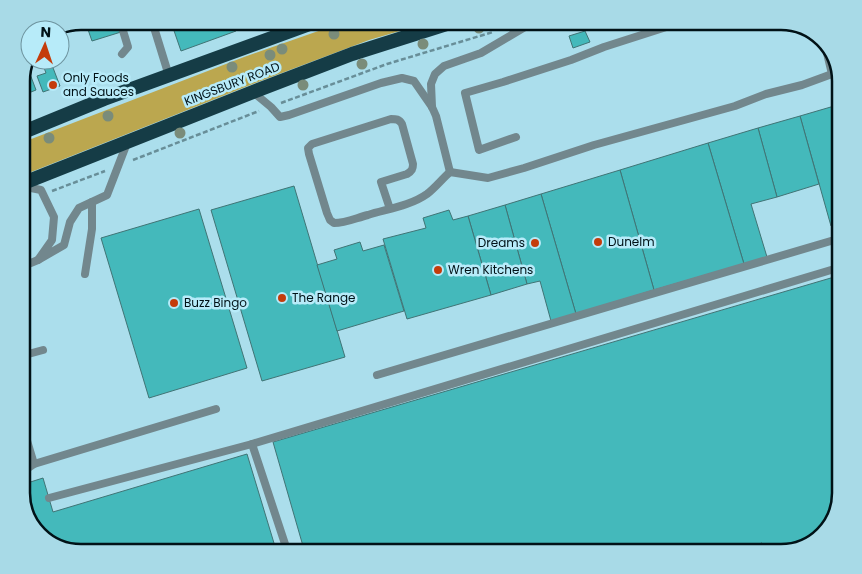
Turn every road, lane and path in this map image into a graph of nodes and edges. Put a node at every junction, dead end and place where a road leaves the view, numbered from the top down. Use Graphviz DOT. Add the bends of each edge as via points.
graph roads {
  1 [pos="123,30"];
  2 [pos="155,30"];
  3 [pos="293,30"];
  4 [pos="428,30"];
  5 [pos="520,30"];
  6 [pos="657,30"];
  7 [pos="122,54"];
  8 [pos="832,75"];
  9 [pos="168,76"];
  10 [pos="253,92"];
  11 [pos="432,107"];
  12 [pos="30,129"];
  13 [pos="516,137"];
  14 [pos="128,141"];
  15 [pos="450,172"];
  16 [pos="30,181"];
  17 [pos="30,187"];
  18 [pos="92,202"];
  19 [pos="390,209"];
  20 [pos="832,241"];
  21 [pos="38,260"];
  22 [pos="30,264"];
  23 [pos="832,270"];
  24 [pos="85,274"];
  25 [pos="43,350"];
  26 [pos="30,354"];
  27 [pos="377,375"];
  28 [pos="216,408"];
  29 [pos="252,444"];
  30 [pos="30,450"];
  31 [pos="34,464"];
  32 [pos="30,467"];
  33 [pos="49,498"];
  34 [pos="285,544"];
  1 -- 7 [label="lane" via="128,47"];
  2 -- 9 [label="lane"];
  3 -- 9 [label="highway"];
  4 -- 10 [label="highway, KINGSBURY ROAD" via="352,54"];
  5 -- 11 [label="lane" via="480,53 444,66 435,74 431,84"];
  6 -- 13 [label="lane" via="465,93 479,150"];
  8 -- 15 [label="lane" via="488,178"];
  9 -- 12 [label="highway"];
  10 -- 11 [label="lane" via="280,117 402,78 414,81"];
  10 -- 14 [label="highway, KINGSBURY ROAD"];
  11 -- 15 [label="lane"];
  14 -- 16 [label="highway, KINGSBURY ROAD"];
  14 -- 18 [label="lane" via="107,195"];
  15 -- 19 [label="lane" via="427,194"];
  17 -- 21 [label="lane" via="41,190 54,217 52,240"];
  18 -- 21 [label="lane" via="79,208 70,222 64,245"];
  18 -- 24 [label="lane" via="92,229"];
  19 -- 19 [label="lane" via="334,223 330,220 308,148 392,119 400,120 413,168 407,174 381,182"];
  20 -- 27 [label="lane"];
  21 -- 22 [label="lane"];
  23 -- 29 [label="lane"];
  25 -- 26 [label="lane"];
  28 -- 31 [label="lane"];
  29 -- 33 [label="lane"];
  29 -- 34 [label="lane"];
  30 -- 31 [label="lane"];
  31 -- 32 [label="lane"];
}
